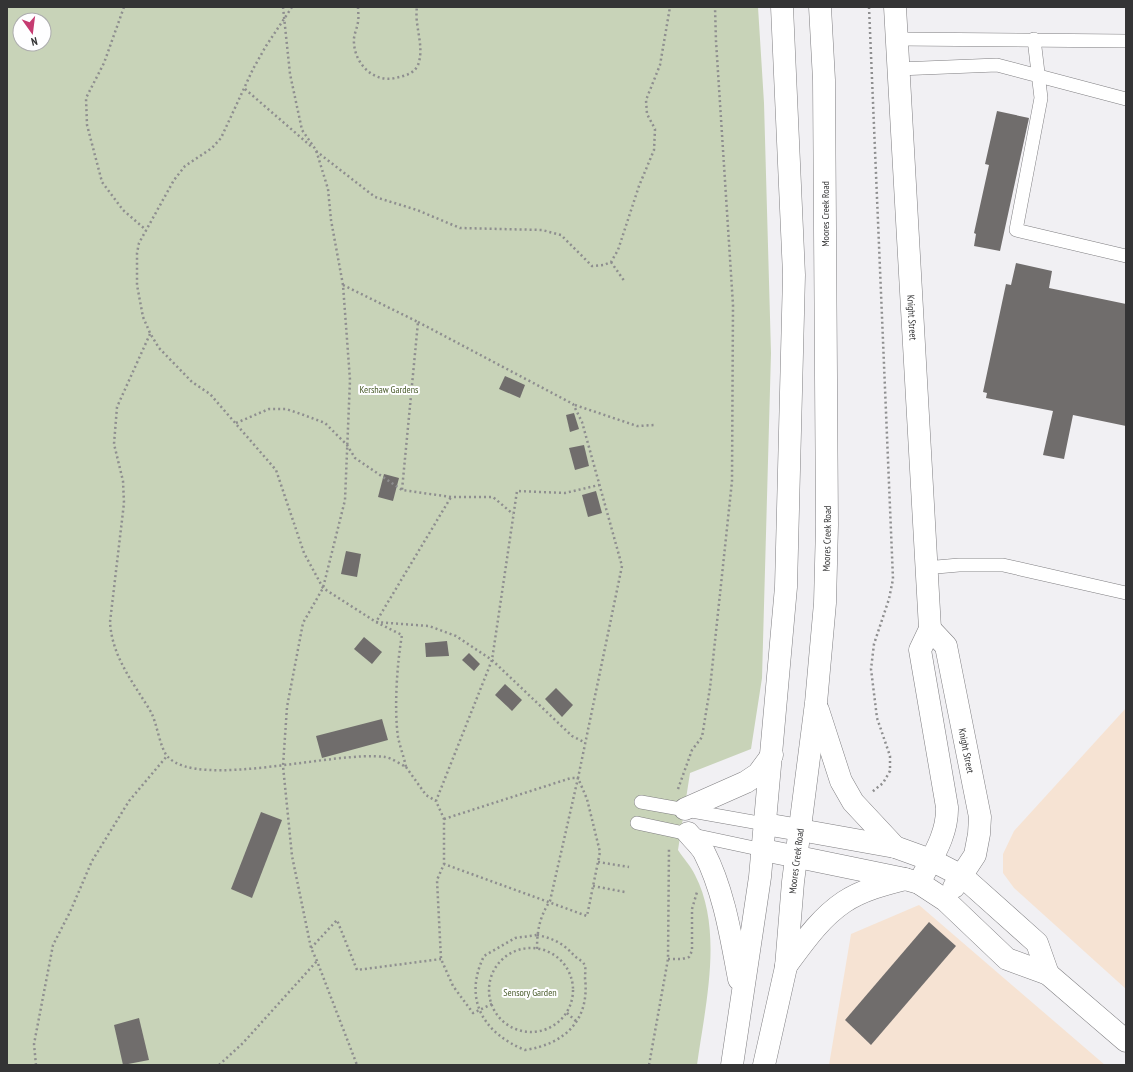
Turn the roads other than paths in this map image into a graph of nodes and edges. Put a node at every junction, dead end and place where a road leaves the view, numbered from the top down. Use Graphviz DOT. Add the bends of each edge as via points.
graph roads {
  1 [pos="782,7"];
  2 [pos="820,7"];
  3 [pos="895,7"];
  4 [pos="897,39"];
  5 [pos="1034,39"];
  6 [pos="1126,40"];
  7 [pos="898,69"];
  8 [pos="1039,76"];
  9 [pos="1126,99"];
  10 [pos="1126,256"];
  11 [pos="925,568"];
  12 [pos="1126,593"];
  13 [pos="930,629"];
  14 [pos="816,703"];
  15 [pos="772,755"];
  16 [pos="681,800"];
  17 [pos="641,802"];
  18 [pos="637,823"];
  19 [pos="765,824"];
  20 [pos="800,830"];
  21 [pos="688,833"];
  22 [pos="895,847"];
  23 [pos="763,850"];
  24 [pos="798,857"];
  25 [pos="931,860"];
  26 [pos="962,876"];
  27 [pos="912,881"];
  28 [pos="945,900"];
  29 [pos="786,967"];
  30 [pos="1048,974"];
  31 [pos="742,994"];
  32 [pos="1126,1041"];
  33 [pos="732,1065"];
  34 [pos="764,1065"];
  1 -- 15 [label="main road" via="794,275 786,587"];
  2 -- 14 [label="main road, Moores Creek Road" via="824,80 827,525 825,603"];
  3 -- 4 [label="main road, Knight Street"];
  4 -- 5 [label="lane"];
  4 -- 7 [label="main road, Knight Street"];
  5 -- 6 [label="lane"];
  5 -- 8 [label="lane"];
  7 -- 8 [label="lane" via="996,65"];
  7 -- 11 [label="main road, Knight Street"];
  8 -- 9 [label="lane"];
  8 -- 10 [label="lane" via="1042,98 1016,230"];
  11 -- 12 [label="lane" via="1003,565"];
  11 -- 13 [label="main road, Knight Street"];
  13 -- 25 [label="main road" via="920,650 948,819"];
  13 -- 26 [label="main road, Knight Street" via="946,646 980,817 975,855"];
  14 -- 20 [label="main road, Moores Creek Road"];
  14 -- 22 [label="main road" via="841,781 853,802"];
  15 -- 16 [label="main road" via="758,774 746,782"];
  15 -- 19 [label="main road"];
  16 -- 17 [label="lane"];
  16 -- 19 [label="lane"];
  18 -- 21 [label="lane"];
  19 -- 20 [label="main road"];
  19 -- 23 [label="main road"];
  20 -- 22 [label="main road"];
  20 -- 24 [label="main road, Moores Creek Road"];
  21 -- 23 [label="lane"];
  21 -- 31 [label="main road" via="703,851 714,877 732,938"];
  22 -- 25 [label="main road"];
  23 -- 24 [label="main road"];
  23 -- 31 [label="main road"];
  24 -- 27 [label="main road"];
  24 -- 29 [label="main road, Moores Creek Road" via="793,882"];
  25 -- 26 [label="main road"];
  25 -- 27 [label="main road"];
  26 -- 28 [label="main road, Knight Street"];
  26 -- 30 [label="main road" via="1037,942"];
  27 -- 28 [label="main road"];
  27 -- 29 [label="main road" via="879,886 845,901 808,936"];
  28 -- 30 [label="main road" via="1007,959"];
  29 -- 34 [label="main road, Moores Creek Road"];
  30 -- 32 [label="main road"];
  31 -- 33 [label="main road"];
}
